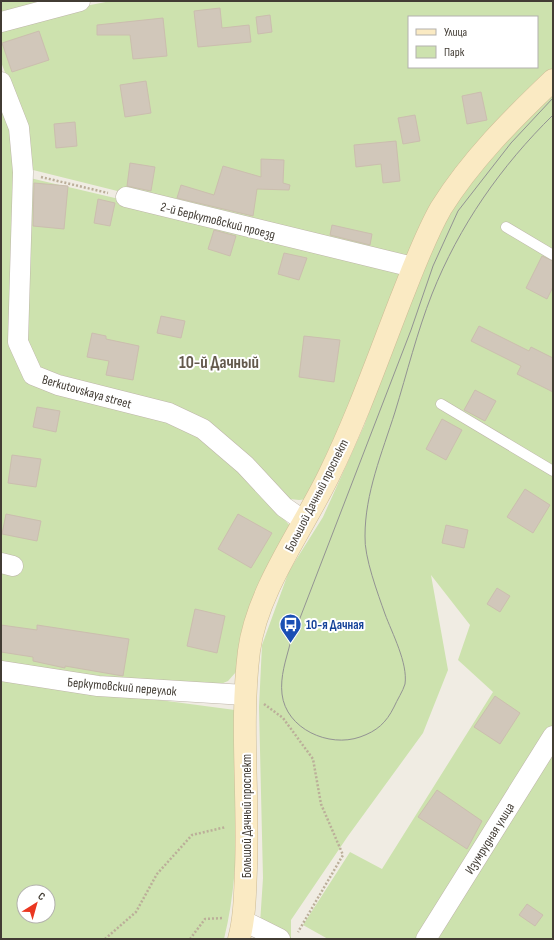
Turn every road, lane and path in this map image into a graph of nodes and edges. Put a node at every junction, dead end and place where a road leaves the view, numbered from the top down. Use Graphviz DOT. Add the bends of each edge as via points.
graph roads {
  1 [pos="80,1"];
  2 [pos="1,22"];
  3 [pos="553,80"];
  4 [pos="1,82"];
  5 [pos="23,172"];
  6 [pos="126,197"];
  7 [pos="506,227"];
  8 [pos="553,254"];
  9 [pos="413,267"];
  10 [pos="440,404"];
  11 [pos="553,471"];
  12 [pos="304,521"];
  13 [pos="1,671"];
  14 [pos="245,695"];
  15 [pos="553,736"];
  16 [pos="248,822"];
  17 [pos="241,930"];
  18 [pos="288,936"];
  19 [pos="105,939"];
  20 [pos="190,939"];
  21 [pos="426,939"];
  1 -- 2 [label="street"];
  3 -- 9 [label="main road, Большой Дачный проспект" via="517,113 466,174 441,209"];
  4 -- 5 [label="street, Berkutovskaya street" via="19,128"];
  5 -- 6 [label="path"];
  5 -- 12 [label="street, Berkutovskaya street" via="18,342 33,375 58,385 169,413 203,429 245,465 284,507"];
  6 -- 9 [label="street, 2-й Беркутовский проезд"];
  7 -- 8 [label="lane"];
  9 -- 12 [label="main road, Большой Дачный проспект" via="349,430 329,475"];
  10 -- 11 [label="lane"];
  12 -- 14 [label="main road, Большой Дачный проспект" via="276,573 261,608 250,647"];
  13 -- 14 [label="street, Беркутовский переулок" via="98,686"];
  14 -- 16 [label="main road, Большой Дачный проспект"];
  14 -- 18 [label="path" via="268,706 284,718 313,759 321,804 343,855"];
  15 -- 21 [label="street, Изумрудная улица"];
  16 -- 17 [label="main road, Большой Дачный проспект"];
  16 -- 19 [label="path" via="192,835 157,874 136,912"];
  17 -- 18 [label="street"];
  17 -- 20 [label="path" via="224,918 205,919"];
}
